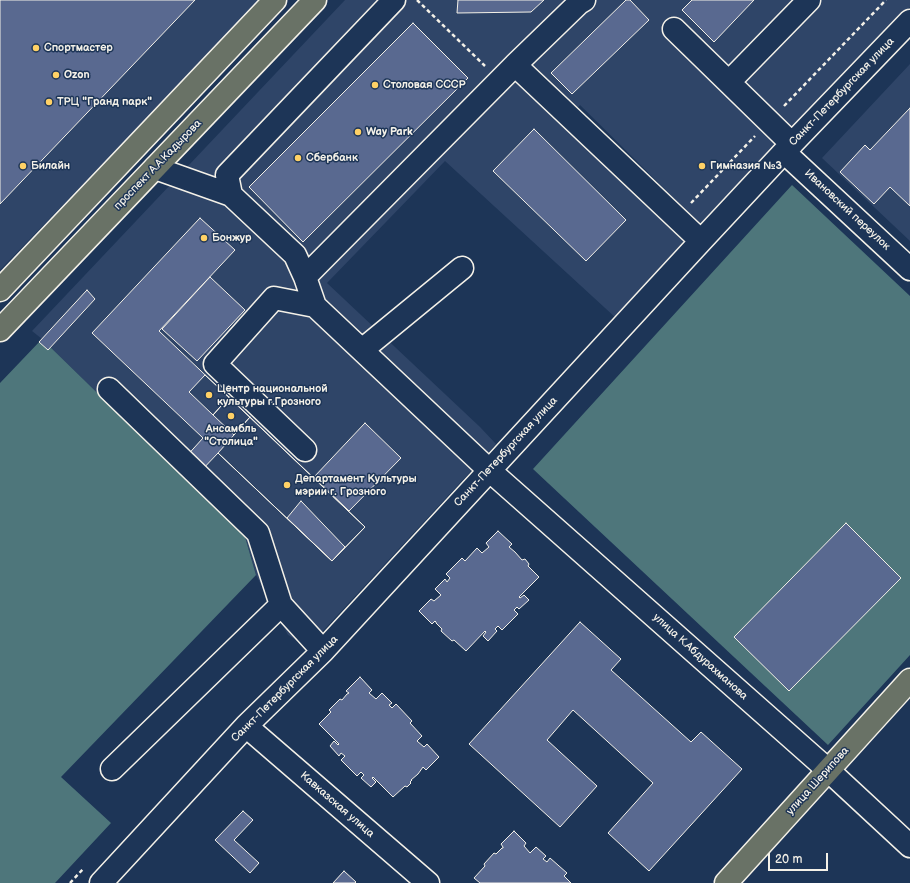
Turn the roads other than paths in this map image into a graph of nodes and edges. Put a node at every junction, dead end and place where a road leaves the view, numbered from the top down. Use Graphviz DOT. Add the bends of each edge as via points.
graph roads {
  1 [pos="275,0"];
  2 [pos="315,0"];
  3 [pos="394,0"];
  4 [pos="584,0"];
  5 [pos="810,0"];
  6 [pos="910,21"];
  7 [pos="674,29"];
  8 [pos="507,73"];
  9 [pos="729,82"];
  10 [pos="788,148"];
  11 [pos="155,168"];
  12 [pos="231,195"];
  13 [pos="702,241"];
  14 [pos="462,268"];
  15 [pos="910,269"];
  16 [pos="305,277"];
  17 [pos="0,290"];
  18 [pos="315,306"];
  19 [pos="0,330"];
  20 [pos="362,350"];
  21 [pos="109,389"];
  22 [pos="306,450"];
  23 [pos="489,470"];
  24 [pos="281,605"];
  25 [pos="323,651"];
  26 [pos="910,680"];
  27 [pos="246,726"];
  28 [pos="112,769"];
  29 [pos="828,770"];
  30 [pos="910,846"];
  31 [pos="101,883"];
  32 [pos="428,883"];
  33 [pos="726,883"];
  1 -- 17 [label="main road"];
  2 -- 11 [label="main road, проспект А.А.Кадырова"];
  3 -- 12 [label="street" via="227,175"];
  4 -- 8 [label="street"];
  5 -- 9 [label="street"];
  6 -- 10 [label="street, Санкт-Петербургская улица"];
  7 -- 9 [label="street, Ивановский переулок"];
  8 -- 13 [label="street"];
  8 -- 16 [label="street"];
  9 -- 10 [label="street, Ивановский переулок"];
  10 -- 13 [label="street, Санкт-Петербургская улица"];
  10 -- 15 [label="street, Ивановский переулок"];
  11 -- 12 [label="street"];
  11 -- 19 [label="main road, проспект А.А.Кадырова"];
  12 -- 16 [label="street" via="295,255"];
  13 -- 23 [label="street, Санкт-Петербургская улица"];
  14 -- 20 [label="street"];
  16 -- 18 [label="street"];
  18 -- 20 [label="street, улица К.Абдурахманова"];
  18 -- 22 [label="street" via="274,298 215,364"];
  20 -- 23 [label="street, улица К.Абдурахманова"];
  21 -- 24 [label="street" via="258,533"];
  23 -- 25 [label="street, Санкт-Петербургская улица"];
  23 -- 29 [label="street, улица К.Абдурахманова"];
  24 -- 25 [label="street"];
  24 -- 28 [label="street"];
  25 -- 27 [label="street, Санкт-Петербургская улица"];
  26 -- 29 [label="main road, улица Шерипова"];
  27 -- 31 [label="street, Санкт-Петербургская улица"];
  27 -- 32 [label="street, Кавказская улица"];
  29 -- 30 [label="street, улица К.Абдурахманова"];
  29 -- 33 [label="main road, улица Шерипова"];
}
